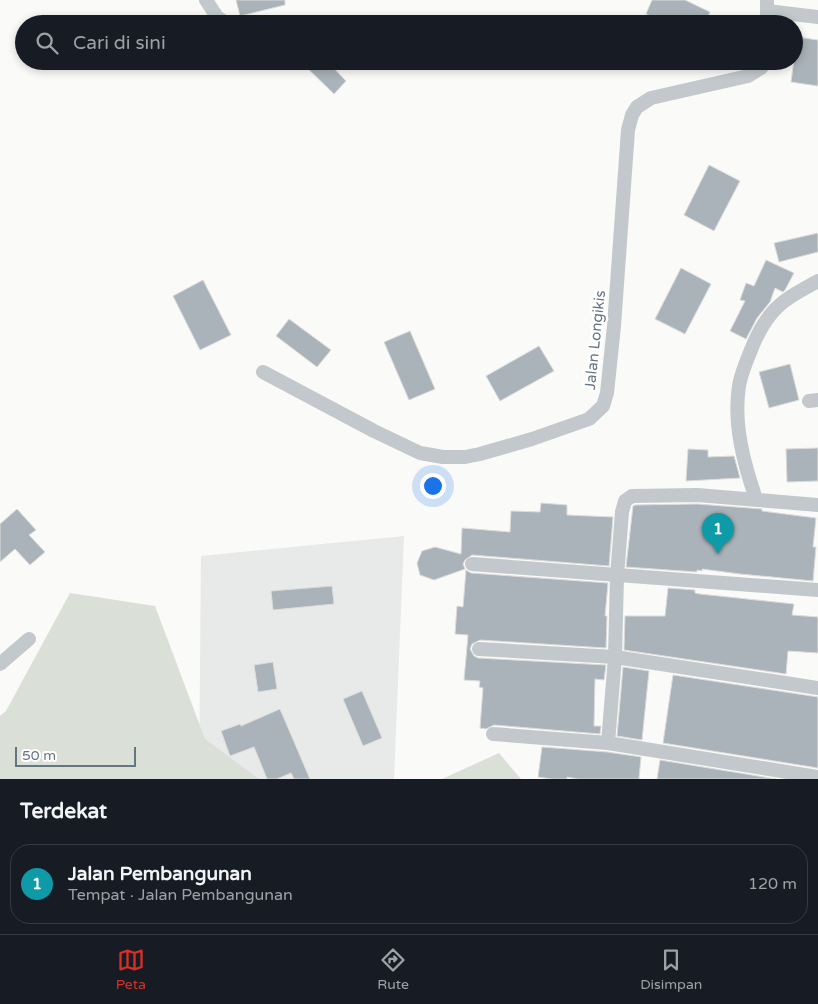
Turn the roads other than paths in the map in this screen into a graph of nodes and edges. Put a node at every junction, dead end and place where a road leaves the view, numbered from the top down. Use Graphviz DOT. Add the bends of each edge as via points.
graph roads {
  1 [pos="206,0"];
  2 [pos="767,12"];
  3 [pos="216,15"];
  4 [pos="798,15"];
  5 [pos="803,16"];
  6 [pos="818,17"];
  7 [pos="758,70"];
  8 [pos="818,281"];
  9 [pos="263,372"];
  10 [pos="756,499"];
  11 [pos="818,504"];
  12 [pos="472,564"];
  13 [pos="617,576"];
  14 [pos="818,590"];
  15 [pos="29,639"];
  16 [pos="479,649"];
  17 [pos="615,657"];
  18 [pos="2,659"];
  19 [pos="818,688"];
  20 [pos="493,734"];
  21 [pos="608,743"];
  22 [pos="818,777"];
  1 -- 3 [label="street"];
  2 -- 4 [label="street"];
  5 -- 6 [label="street"];
  7 -- 9 [label="street, Jalan Longikis" via="748,76 652,98 632,115 628,130 607,394 603,406 589,419 480,454 465,457 420,453"];
  8 -- 10 [label="street" via="772,313 758,334 743,370 738,419"];
  10 -- 11 [label="street"];
  10 -- 13 [label="street" via="698,495 632,496 625,501 622,512"];
  12 -- 13 [label="street"];
  13 -- 14 [label="street"];
  13 -- 17 [label="street"];
  15 -- 18 [label="street"];
  16 -- 17 [label="street"];
  17 -- 19 [label="street"];
  17 -- 21 [label="street"];
  20 -- 21 [label="street"];
  21 -- 22 [label="street"];
}
